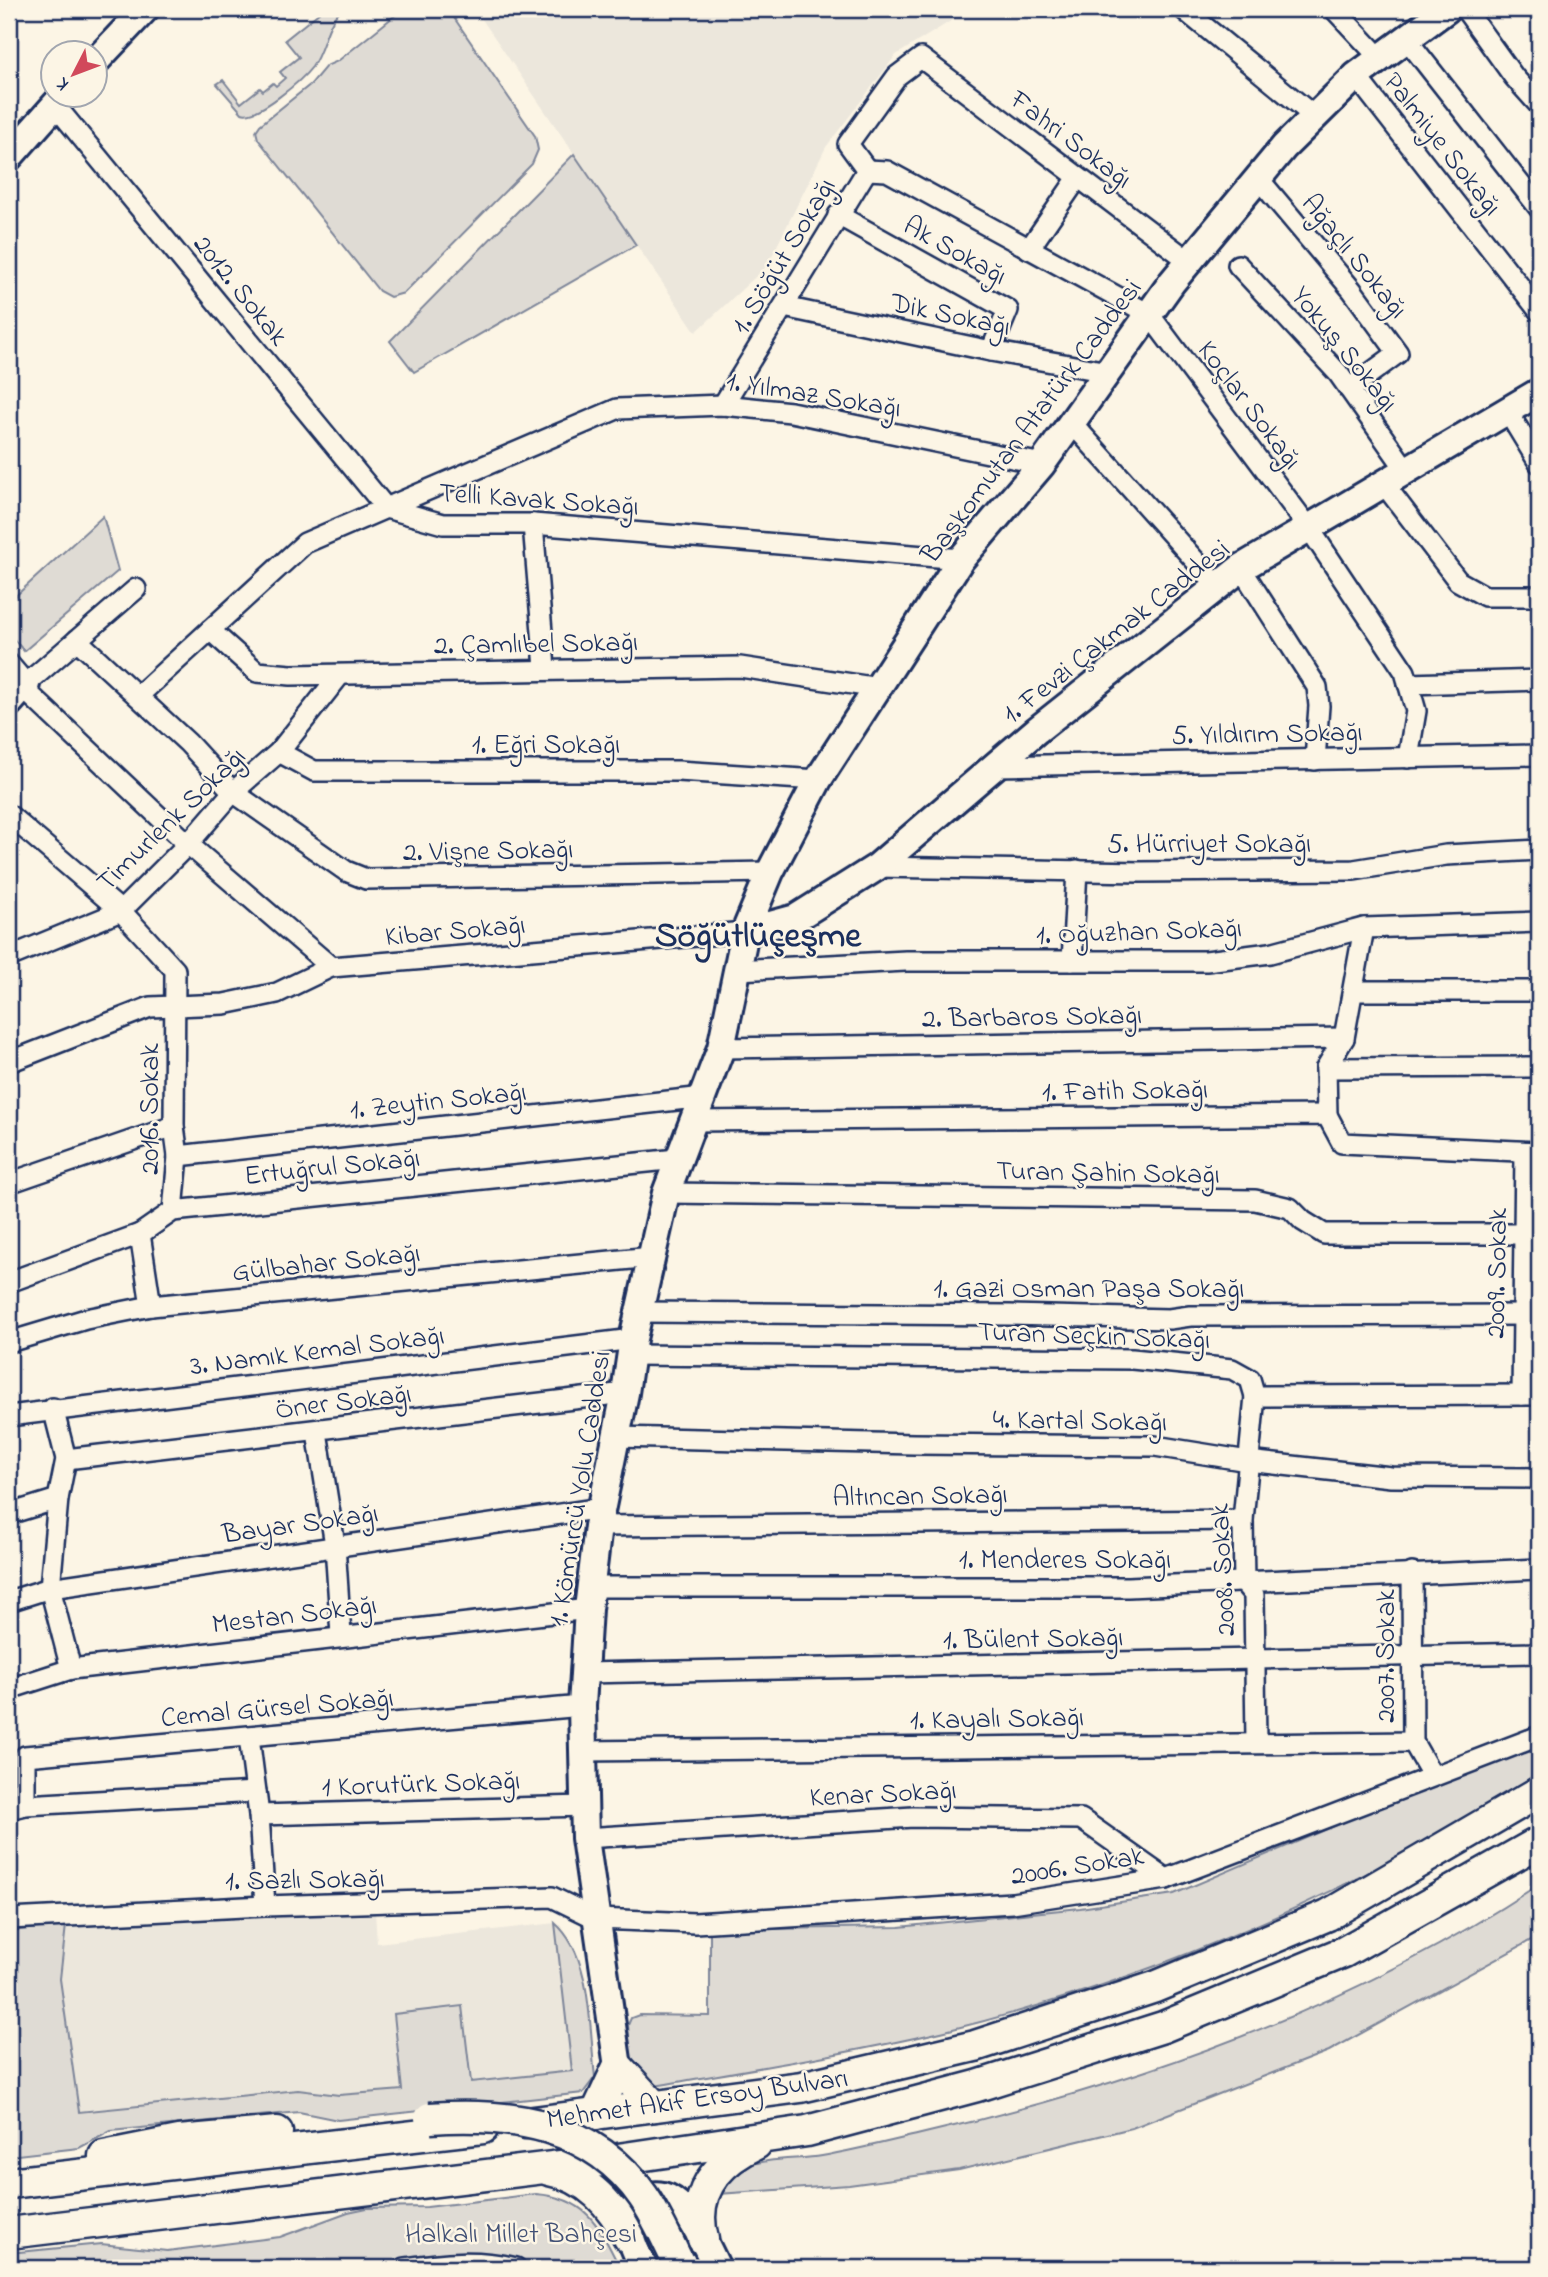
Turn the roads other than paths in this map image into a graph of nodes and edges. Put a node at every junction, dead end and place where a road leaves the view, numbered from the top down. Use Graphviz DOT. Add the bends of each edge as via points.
graph roads {
  1 [pos="145,9"];
  2 [pos="1183,9"];
  3 [pos="1334,9"];
  4 [pos="1447,9"];
  5 [pos="1465,9"];
  6 [pos="1405,37"];
  7 [pos="108,48"];
  8 [pos="1379,57"];
  9 [pos="1356,76"];
  10 [pos="1539,105"];
  11 [pos="53,108"];
  12 [pos="66,108"];
  13 [pos="1315,117"];
  14 [pos="9,158"];
  15 [pos="867,170"];
  16 [pos="1258,178"];
  17 [pos="1077,179"];
  18 [pos="1539,208"];
  19 [pos="838,215"];
  20 [pos="1029,248"];
  21 [pos="1189,261"];
  22 [pos="1238,265"];
  23 [pos="784,307"];
  24 [pos="1539,311"];
  25 [pos="1149,314"];
  26 [pos="991,351"];
  27 [pos="1108,372"];
  28 [pos="1349,389"];
  29 [pos="1539,392"];
  30 [pos="723,405"];
  31 [pos="1508,412"];
  32 [pos="1071,422"];
  33 [pos="1539,463"];
  34 [pos="1042,464"];
  35 [pos="1396,477"];
  36 [pos="386,508"];
  37 [pos="533,524"];
  38 [pos="1308,528"];
  39 [pos="961,559"];
  40 [pos="1241,568"];
  41 [pos="1218,586"];
  42 [pos="135,589"];
  43 [pos="1539,596"];
  44 [pos="210,630"];
  45 [pos="77,640"];
  46 [pos="9,664"];
  47 [pos="545,668"];
  48 [pos="339,676"];
  49 [pos="1539,680"];
  50 [pos="1408,684"];
  51 [pos="879,688"];
  52 [pos="19,692"];
  53 [pos="138,696"];
  54 [pos="279,752"];
  55 [pos="1539,755"];
  56 [pos="1408,758"];
  57 [pos="1315,760"];
  58 [pos="995,766"];
  59 [pos="818,780"];
  60 [pos="233,792"];
  61 [pos="9,814"];
  62 [pos="188,844"];
  63 [pos="1539,849"];
  64 [pos="877,867"];
  65 [pos="1077,870"];
  66 [pos="770,872"];
  67 [pos="121,911"];
  68 [pos="1539,922"];
  69 [pos="1364,928"];
  70 [pos="745,932"];
  71 [pos="9,957"];
  72 [pos="1072,961"];
  73 [pos="331,967"];
  74 [pos="737,970"];
  75 [pos="1355,991"];
  76 [pos="1539,991"];
  77 [pos="176,1006"];
  78 [pos="1344,1038"];
  79 [pos="721,1048"];
  80 [pos="9,1062"];
  81 [pos="1326,1068"];
  82 [pos="1539,1068"];
  83 [pos="698,1109"];
  84 [pos="1327,1115"];
  85 [pos="174,1126"];
  86 [pos="1532,1152"];
  87 [pos="178,1156"];
  88 [pos="677,1159"];
  89 [pos="9,1183"];
  90 [pos="666,1193"];
  91 [pos="173,1211"];
  92 [pos="140,1234"];
  93 [pos="1531,1234"];
  94 [pos="652,1257"];
  95 [pos="9,1282"];
  96 [pos="150,1306"];
  97 [pos="639,1312"];
  98 [pos="1530,1315"];
  99 [pos="9,1342"];
  100 [pos="632,1347"];
  101 [pos="625,1393"];
  102 [pos="1531,1395"];
  103 [pos="1255,1396"];
  104 [pos="53,1408"];
  105 [pos="9,1416"];
  106 [pos="317,1432"];
  107 [pos="617,1437"];
  108 [pos="66,1459"];
  109 [pos="1248,1461"];
  110 [pos="1539,1478"];
  111 [pos="58,1499"];
  112 [pos="9,1514"];
  113 [pos="600,1517"];
  114 [pos="1243,1520"];
  115 [pos="335,1545"];
  116 [pos="1539,1569"];
  117 [pos="1412,1573"];
  118 [pos="1244,1583"];
  119 [pos="50,1588"];
  120 [pos="589,1598"];
  121 [pos="9,1601"];
  122 [pos="341,1635"];
  123 [pos="1539,1653"];
  124 [pos="1412,1656"];
  125 [pos="1253,1661"];
  126 [pos="71,1669"];
  127 [pos="585,1673"];
  128 [pos="9,1689"];
  129 [pos="582,1706"];
  130 [pos="1539,1736"];
  131 [pos="250,1737"];
  132 [pos="1256,1742"];
  133 [pos="1413,1742"];
  134 [pos="582,1751"];
  135 [pos="1432,1775"];
  136 [pos="256,1792"];
  137 [pos="1539,1792"];
  138 [pos="585,1806"];
  139 [pos="17,1807"];
  140 [pos="259,1815"];
  141 [pos="584,1838"];
  142 [pos="1539,1842"];
  143 [pos="1166,1879"];
  144 [pos="265,1906"];
  145 [pos="9,1919"];
  146 [pos="597,1919"];
  147 [pos="618,2067"];
  148 [pos="654,2106"];
  149 [pos="596,2114"];
  150 [pos="777,2136"];
  151 [pos="535,2168"];
  152 [pos="9,2183"];
  153 [pos="9,2233"];
  154 [pos="629,2238"];
  155 [pos="703,2239"];
  156 [pos="680,2265"];
  157 [pos="405,2268"];
  158 [pos="516,2268"];
  159 [pos="644,2268"];
  160 [pos="717,2268"];
  1 -- 7 [label="street"];
  2 -- 13 [label="street"];
  3 -- 8 [label="street"];
  4 -- 6 [label="street, Başkomutan Atatürk Caddesi"];
  5 -- 10 [label="street"];
  6 -- 8 [label="street, Başkomutan Atatürk Caddesi"];
  6 -- 18 [label="street"];
  8 -- 9 [label="street, Başkomutan Atatürk Caddesi"];
  9 -- 13 [label="street, Başkomutan Atatürk Caddesi"];
  9 -- 24 [label="street, Palmiye Sokağı"];
  11 -- 14 [label="street"];
  12 -- 36 [label="street, 2012. Sokak"];
  13 -- 16 [label="street, Başkomutan Atatürk Caddesi"];
  15 -- 17 [label="street, Fahri Sokağı" via="848,144 897,76 921,58"];
  15 -- 19 [label="street, 1. Söğüt Sokağı"];
  15 -- 20 [label="street" via="887,171"];
  16 -- 21 [label="street, Başkomutan Atatürk Caddesi"];
  16 -- 28 [label="street, Ağaçlı Sokağı" via="1398,353"];
  17 -- 20 [label="street"];
  17 -- 21 [label="street, Fahri Sokağı"];
  19 -- 23 [label="street, 1. Söğüt Sokağı"];
  19 -- 26 [label="street, Ak Sokağı" via="1008,310"];
  20 -- 25 [label="street"];
  21 -- 25 [label="street, Başkomutan Atatürk Caddesi"];
  22 -- 28 [label="street, Yokuş Sokağı"];
  23 -- 26 [label="street, Dik Sokağı"];
  23 -- 30 [label="street, 1. Söğüt Sokağı"];
  25 -- 27 [label="street, Başkomutan Atatürk Caddesi"];
  25 -- 38 [label="street, Koçlar Sokağı"];
  26 -- 27 [label="street, Dik Sokağı"];
  27 -- 32 [label="street, Başkomutan Atatürk Caddesi"];
  28 -- 35 [label="street, Yokuş Sokağı"];
  29 -- 31 [label="street, 1. Fevzi Çakmak Caddesi"];
  30 -- 34 [label="street, 1. Yılmaz Sokağı" via="791,412"];
  30 -- 36 [label="street, 1. Yılmaz Sokağı" via="617,409"];
  31 -- 33 [label="street"];
  31 -- 35 [label="street, 1. Fevzi Çakmak Caddesi"];
  32 -- 34 [label="street, Başkomutan Atatürk Caddesi"];
  32 -- 41 [label="street"];
  34 -- 39 [label="street, Başkomutan Atatürk Caddesi"];
  35 -- 38 [label="street, 1. Fevzi Çakmak Caddesi"];
  35 -- 43 [label="street, Yokuş Sokağı" via="1458,581 1485,596"];
  36 -- 37 [label="street, Telli Kavak Sokağı" via="443,524"];
  36 -- 44 [label="street" via="305,543"];
  37 -- 39 [label="street, Telli Kavak Sokağı"];
  37 -- 47 [label="street"];
  38 -- 40 [label="street, 1. Fevzi Çakmak Caddesi"];
  38 -- 50 [label="street, Koçlar Sokağı" via="1405,672"];
  39 -- 51 [label="street, Başkomutan Atatürk Caddesi"];
  40 -- 41 [label="street, 1. Fevzi Çakmak Caddesi"];
  40 -- 57 [label="street" via="1317,687 1320,706"];
  41 -- 58 [label="street, 1. Fevzi Çakmak Caddesi"];
  42 -- 45 [label="street"];
  44 -- 48 [label="street, 2. Çamlıbel Sokağı" via="257,672"];
  44 -- 53 [label="street"];
  45 -- 52 [label="street"];
  45 -- 53 [label="street, 2. Vişne Sokağı"];
  46 -- 52 [label="street"];
  47 -- 48 [label="street, 2. Çamlıbel Sokağı"];
  47 -- 51 [label="street, 2. Çamlıbel Sokağı" via="740,667"];
  48 -- 54 [label="street, Timurlenk Sokağı"];
  49 -- 50 [label="street"];
  50 -- 56 [label="street, Koçlar Sokağı" via="1416,711"];
  51 -- 59 [label="street, Başkomutan Atatürk Caddesi"];
  52 -- 62 [label="street"];
  53 -- 60 [label="street, 2. Vişne Sokağı"];
  54 -- 59 [label="street, 1. Eğri Sokağı" via="314,771 678,771"];
  54 -- 60 [label="street, Timurlenk Sokağı"];
  55 -- 56 [label="street, 5. Yıldırım Sokağı"];
  56 -- 57 [label="street, 5. Yıldırım Sokağı"];
  57 -- 58 [label="street, 5. Yıldırım Sokağı"];
  58 -- 64 [label="street, 1. Fevzi Çakmak Caddesi"];
  59 -- 66 [label="street, Başkomutan Atatürk Caddesi"];
  60 -- 62 [label="street, Timurlenk Sokağı"];
  60 -- 66 [label="street, 2. Vişne Sokağı" via="345,871 366,879"];
  61 -- 67 [label="street, 2016. Sokak"];
  62 -- 67 [label="street, Timurlenk Sokağı"];
  62 -- 73 [label="street"];
  63 -- 65 [label="street, 5. Hürriyet Sokağı" via="1446,855 1354,870"];
  64 -- 65 [label="street, 5. Hürriyet Sokağı"];
  64 -- 70 [label="street, 1. Fevzi Çakmak Caddesi" via="796,918"];
  65 -- 72 [label="street"];
  66 -- 70 [label="street, Başkomutan Atatürk Caddesi"];
  67 -- 71 [label="street, Timurlenk Sokağı"];
  67 -- 77 [label="street, 2016. Sokak" via="175,970"];
  68 -- 69 [label="street, 1. Oğuzhan Sokağı"];
  69 -- 72 [label="street, 1. Oğuzhan Sokağı" via="1270,953 1206,961"];
  69 -- 75 [label="street"];
  70 -- 73 [label="street, Kibar Sokağı"];
  70 -- 74 [label="street, 1. Kömürcü Yolu Caddesi"];
  72 -- 74 [label="street, 1. Oğuzhan Sokağı" via="906,961"];
  73 -- 77 [label="street, Kibar Sokağı" via="277,993 224,1004"];
  74 -- 79 [label="street, 1. Kömürcü Yolu Caddesi"];
  75 -- 76 [label="street"];
  75 -- 78 [label="street"];
  77 -- 80 [label="street, Kibar Sokağı" via="150,1007"];
  77 -- 85 [label="street, 2016. Sokak"];
  78 -- 79 [label="street, 2. Barbaros Sokağı"];
  78 -- 81 [label="street"];
  79 -- 83 [label="street, 1. Kömürcü Yolu Caddesi"];
  81 -- 82 [label="street"];
  81 -- 84 [label="street"];
  83 -- 84 [label="street, 1. Fatih Sokağı"];
  83 -- 87 [label="street, 1. Zeytin Sokağı"];
  83 -- 88 [label="street, 1. Kömürcü Yolu Caddesi"];
  84 -- 86 [label="street" via="1342,1143"];
  85 -- 87 [label="street, 2016. Sokak"];
  85 -- 89 [label="street"];
  86 -- 93 [label="street, 2009. Sokak"];
  87 -- 91 [label="street, 2016. Sokak"];
  88 -- 90 [label="street, 1. Kömürcü Yolu Caddesi"];
  88 -- 91 [label="street, Ertuğrul Sokağı"];
  90 -- 93 [label="street, Turan Şahin Sokağı" via="1255,1200 1290,1208 1324,1234"];
  90 -- 94 [label="street, 1. Kömürcü Yolu Caddesi"];
  91 -- 92 [label="street, Ertuğrul Sokağı"];
  92 -- 95 [label="street, Ertuğrul Sokağı"];
  92 -- 96 [label="street"];
  93 -- 98 [label="street, 2009. Sokak"];
  94 -- 96 [label="street, Gülbahar Sokağı"];
  94 -- 97 [label="street, 1. Kömürcü Yolu Caddesi"];
  96 -- 99 [label="street, Gülbahar Sokağı"];
  97 -- 98 [label="street, 1. Gazi Osman Paşa Sokağı" via="1169,1319"];
  97 -- 100 [label="street, 1. Kömürcü Yolu Caddesi"];
  98 -- 102 [label="street, 2009. Sokak"];
  100 -- 101 [label="street, 1. Kömürcü Yolu Caddesi"];
  100 -- 103 [label="street, Turan Seçkin Sokağı" via="1132,1359 1232,1369 1250,1379"];
  100 -- 104 [label="street, 3. Namık Kemal Sokağı"];
  101 -- 106 [label="street, Öner Sokağı"];
  101 -- 107 [label="street, 1. Kömürcü Yolu Caddesi"];
  102 -- 103 [label="street"];
  103 -- 109 [label="street, 2008. Sokak"];
  104 -- 105 [label="street, 3. Namık Kemal Sokağı"];
  104 -- 108 [label="street"];
  106 -- 108 [label="street, Öner Sokağı"];
  106 -- 115 [label="street"];
  107 -- 109 [label="street, 4. Kartal Sokağı" via="1155,1446"];
  107 -- 113 [label="street, 1. Kömürcü Yolu Caddesi"];
  108 -- 111 [label="street"];
  109 -- 110 [label="street, 4. Kartal Sokağı" via="1391,1477"];
  109 -- 114 [label="street, 2008. Sokak"];
  111 -- 112 [label="street"];
  111 -- 119 [label="street"];
  113 -- 114 [label="street, Altıncan Sokağı"];
  113 -- 115 [label="street, Bayar Sokağı"];
  113 -- 120 [label="street, 1. Kömürcü Yolu Caddesi"];
  114 -- 118 [label="street, 2008. Sokak"];
  115 -- 119 [label="street, Bayar Sokağı"];
  115 -- 122 [label="street"];
  116 -- 117 [label="street, 1. Menderes Sokağı"];
  117 -- 118 [label="street, 1. Menderes Sokağı"];
  117 -- 124 [label="street, 2007. Sokak"];
  118 -- 120 [label="street, 1. Menderes Sokağı"];
  118 -- 125 [label="street, 2008. Sokak" via="1254,1595"];
  119 -- 121 [label="street, Bayar Sokağı"];
  119 -- 126 [label="street"];
  120 -- 122 [label="street, Mestan Sokağı"];
  120 -- 127 [label="street, 1. Kömürcü Yolu Caddesi"];
  122 -- 126 [label="street, Mestan Sokağı"];
  123 -- 124 [label="street, 1. Bülent Sokağı"];
  124 -- 125 [label="street, 1. Bülent Sokağı"];
  124 -- 133 [label="street, 2007. Sokak"];
  125 -- 127 [label="street, 1. Bülent Sokağı"];
  125 -- 132 [label="street, 2008. Sokak"];
  126 -- 128 [label="street, Mestan Sokağı"];
  127 -- 129 [label="street, 1. Kömürcü Yolu Caddesi"];
  129 -- 131 [label="street, Cemal Gürsel Sokağı"];
  129 -- 134 [label="street, 1. Kömürcü Yolu Caddesi"];
  130 -- 135 [label="street, 2006. Sokak"];
  131 -- 136 [label="street"];
  131 -- 139 [label="street, Cemal Gürsel Sokağı" via="25,1756"];
  132 -- 133 [label="street, 1. Kayalı Sokağı"];
  132 -- 134 [label="street, 1. Kayalı Sokağı"];
  133 -- 135 [label="street, 2007. Sokak"];
  134 -- 138 [label="street, 1. Kömürcü Yolu Caddesi"];
  135 -- 143 [label="street, 2006. Sokak"];
  136 -- 139 [label="street"];
  136 -- 140 [label="street"];
  137 -- 148 [label="main road, Mehmet Akif Ersoy Bulvarı" via="1328,1915 1155,1987 975,2046 801,2087"];
  138 -- 140 [label="street, 1 Korutürk Sokağı"];
  138 -- 141 [label="street, 1. Kömürcü Yolu Caddesi"];
  140 -- 144 [label="street"];
  141 -- 143 [label="street, Kenar Sokağı" via="913,1817 1081,1819"];
  141 -- 146 [label="street, 1. Kömürcü Yolu Caddesi"];
  142 -- 150 [label="main road, Mehmet Akif Ersoy Bulvarı" via="1343,1952 1164,2027 977,2086"];
  143 -- 146 [label="street, 2006. Sokak" via="1012,1903 695,1923"];
  144 -- 145 [label="street, 1. Sazlı Sokağı"];
  144 -- 146 [label="street, 1. Sazlı Sokağı" via="552,1897"];
  146 -- 147 [label="street, 1. Kömürcü Yolu Caddesi"];
  147 -- 148 [label="main road"];
  147 -- 149 [label="main road"];
  148 -- 149 [label="main road, Mehmet Akif Ersoy Bulvarı"];
  149 -- 152 [label="main road, Mehmet Akif Ersoy Bulvarı"];
  150 -- 151 [label="main road, Mehmet Akif Ersoy Bulvarı"];
  150 -- 155 [label="main road" via="740,2152 713,2174 700,2206"];
  151 -- 153 [label="main road, Mehmet Akif Ersoy Bulvarı"];
  151 -- 154 [label="main road" via="583,2182 618,2216"];
  152 -- 156 [label="main road, bridge" via="150,2145 430,2118 512,2117 586,2145 617,2167 642,2195"];
  154 -- 155 [label="street" via="631,2212 647,2196 658,2193 679,2205"];
  154 -- 159 [label="street"];
  155 -- 160 [label="street"];
  157 -- 158 [label="street" via="462,2261"];
}
